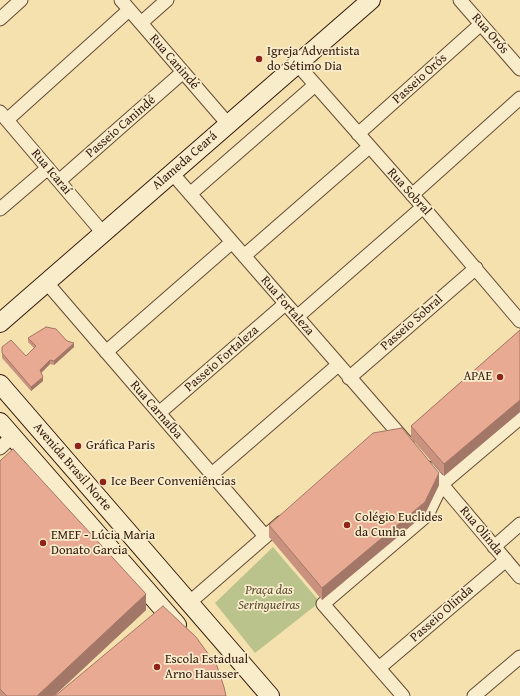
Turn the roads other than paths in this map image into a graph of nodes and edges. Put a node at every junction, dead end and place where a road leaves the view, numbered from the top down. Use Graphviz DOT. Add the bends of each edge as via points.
graph roads {
  1 [pos="21,0"];
  2 [pos="167,0"];
  3 [pos="371,0"];
  4 [pos="460,0"];
  5 [pos="125,5"];
  6 [pos="0,18"];
  7 [pos="141,23"];
  8 [pos="481,24"];
  9 [pos="297,64"];
  10 [pos="520,69"];
  11 [pos="183,72"];
  12 [pos="315,85"];
  13 [pos="520,98"];
  14 [pos="4,116"];
  15 [pos="228,124"];
  16 [pos="358,134"];
  17 [pos="369,147"];
  18 [pos="48,168"];
  19 [pos="172,173"];
  20 [pos="59,181"];
  21 [pos="190,194"];
  22 [pos="412,195"];
  23 [pos="423,207"];
  24 [pos="0,209"];
  25 [pos="103,232"];
  26 [pos="232,242"];
  27 [pos="244,256"];
  28 [pos="476,268"];
  29 [pos="47,284"];
  30 [pos="285,304"];
  31 [pos="297,317"];
  32 [pos="520,321"];
  33 [pos="0,323"];
  34 [pos="106,352"];
  35 [pos="338,364"];
  36 [pos="349,378"];
  37 [pos="0,384"];
  38 [pos="159,413"];
  39 [pos="520,418"];
  40 [pos="0,422"];
  41 [pos="415,428"];
  42 [pos="403,438"];
  43 [pos="387,441"];
  44 [pos="6,442"];
  45 [pos="212,474"];
  46 [pos="442,484"];
  47 [pos="289,515"];
  48 [pos="520,524"];
  49 [pos="265,536"];
  50 [pos="494,547"];
  51 [pos="506,560"];
  52 [pos="520,577"];
  53 [pos="190,602"];
  54 [pos="190,640"];
  55 [pos="520,656"];
  56 [pos="379,668"];
  57 [pos="270,696"];
  58 [pos="403,696"];
  59 [pos="474,696"];
  1 -- 6 [label="street"];
  2 -- 7 [label="street"];
  3 -- 9 [label="main road, Alameda Ceará"];
  4 -- 8 [label="street, Rua Orós"];
  5 -- 7 [label="street, Rua Canindé"];
  5 -- 14 [label="street"];
  7 -- 11 [label="street, Rua Canindé"];
  8 -- 10 [label="street, Rua Orós"];
  8 -- 16 [label="street, Passeio Orós"];
  9 -- 12 [label="street, Rua Sobral"];
  9 -- 15 [label="main road, Alameda Ceará"];
  11 -- 15 [label="street, Rua Canindé"];
  11 -- 20 [label="street, Passeio Canindé"];
  12 -- 16 [label="street, Rua Sobral"];
  12 -- 21 [label="street"];
  13 -- 22 [label="street"];
  14 -- 18 [label="street, Rua Icaraí"];
  15 -- 19 [label="main road, Alameda Ceará"];
  16 -- 17 [label="street, Rua Sobral"];
  17 -- 22 [label="street, Rua Sobral"];
  17 -- 27 [label="street"];
  18 -- 20 [label="street, Rua Icaraí"];
  18 -- 24 [label="street"];
  19 -- 21 [label="street, Rua Fortaleza"];
  19 -- 25 [label="main road, Alameda Ceará"];
  20 -- 25 [label="street, Rua Icaraí"];
  21 -- 26 [label="street, Rua Fortaleza"];
  22 -- 23 [label="street, Rua Sobral"];
  23 -- 28 [label="street, Rua Sobral"];
  23 -- 31 [label="street"];
  25 -- 29 [label="main road, Alameda Ceará"];
  26 -- 27 [label="street, Rua Fortaleza"];
  26 -- 34 [label="street"];
  27 -- 30 [label="street, Rua Fortaleza"];
  28 -- 32 [label="street, Rua Sobral"];
  28 -- 36 [label="street, Passeio Sobral"];
  29 -- 33 [label="main road, Alameda Ceará"];
  29 -- 34 [label="street, Rua Carnaíba"];
  30 -- 31 [label="street, Rua Fortaleza"];
  30 -- 38 [label="street, Passeio Fortaleza"];
  31 -- 35 [label="street, Rua Fortaleza"];
  34 -- 38 [label="street, Rua Carnaíba"];
  35 -- 36 [label="street, Rua Fortaleza"];
  35 -- 45 [label="street"];
  36 -- 42 [label="street, Rua Fortaleza"];
  37 -- 53 [label="main road, Avenida Brasil Norte"];
  38 -- 45 [label="street, Rua Carnaíba"];
  39 -- 46 [label="street"];
  40 -- 44 [label="main road, Avenida Brasil Norte"];
  41 -- 42 [label="street"];
  42 -- 43 [label="street"];
  42 -- 46 [label="street, Rua Olinda"];
  44 -- 54 [label="main road, Avenida Brasil Norte"];
  45 -- 49 [label="street, Rua Carnaíba"];
  46 -- 50 [label="street, Rua Olinda"];
  46 -- 56 [label="street" via="427,514 323,604"];
  47 -- 49 [label="street"];
  48 -- 50 [label="street"];
  49 -- 53 [label="street"];
  50 -- 51 [label="street, Rua Olinda"];
  51 -- 52 [label="street, Rua Olinda"];
  51 -- 56 [label="street, Passeio Olinda"];
  53 -- 57 [label="main road, Avenida Brasil Norte"];
  55 -- 59 [label="street"];
  56 -- 58 [label="street"];
}
